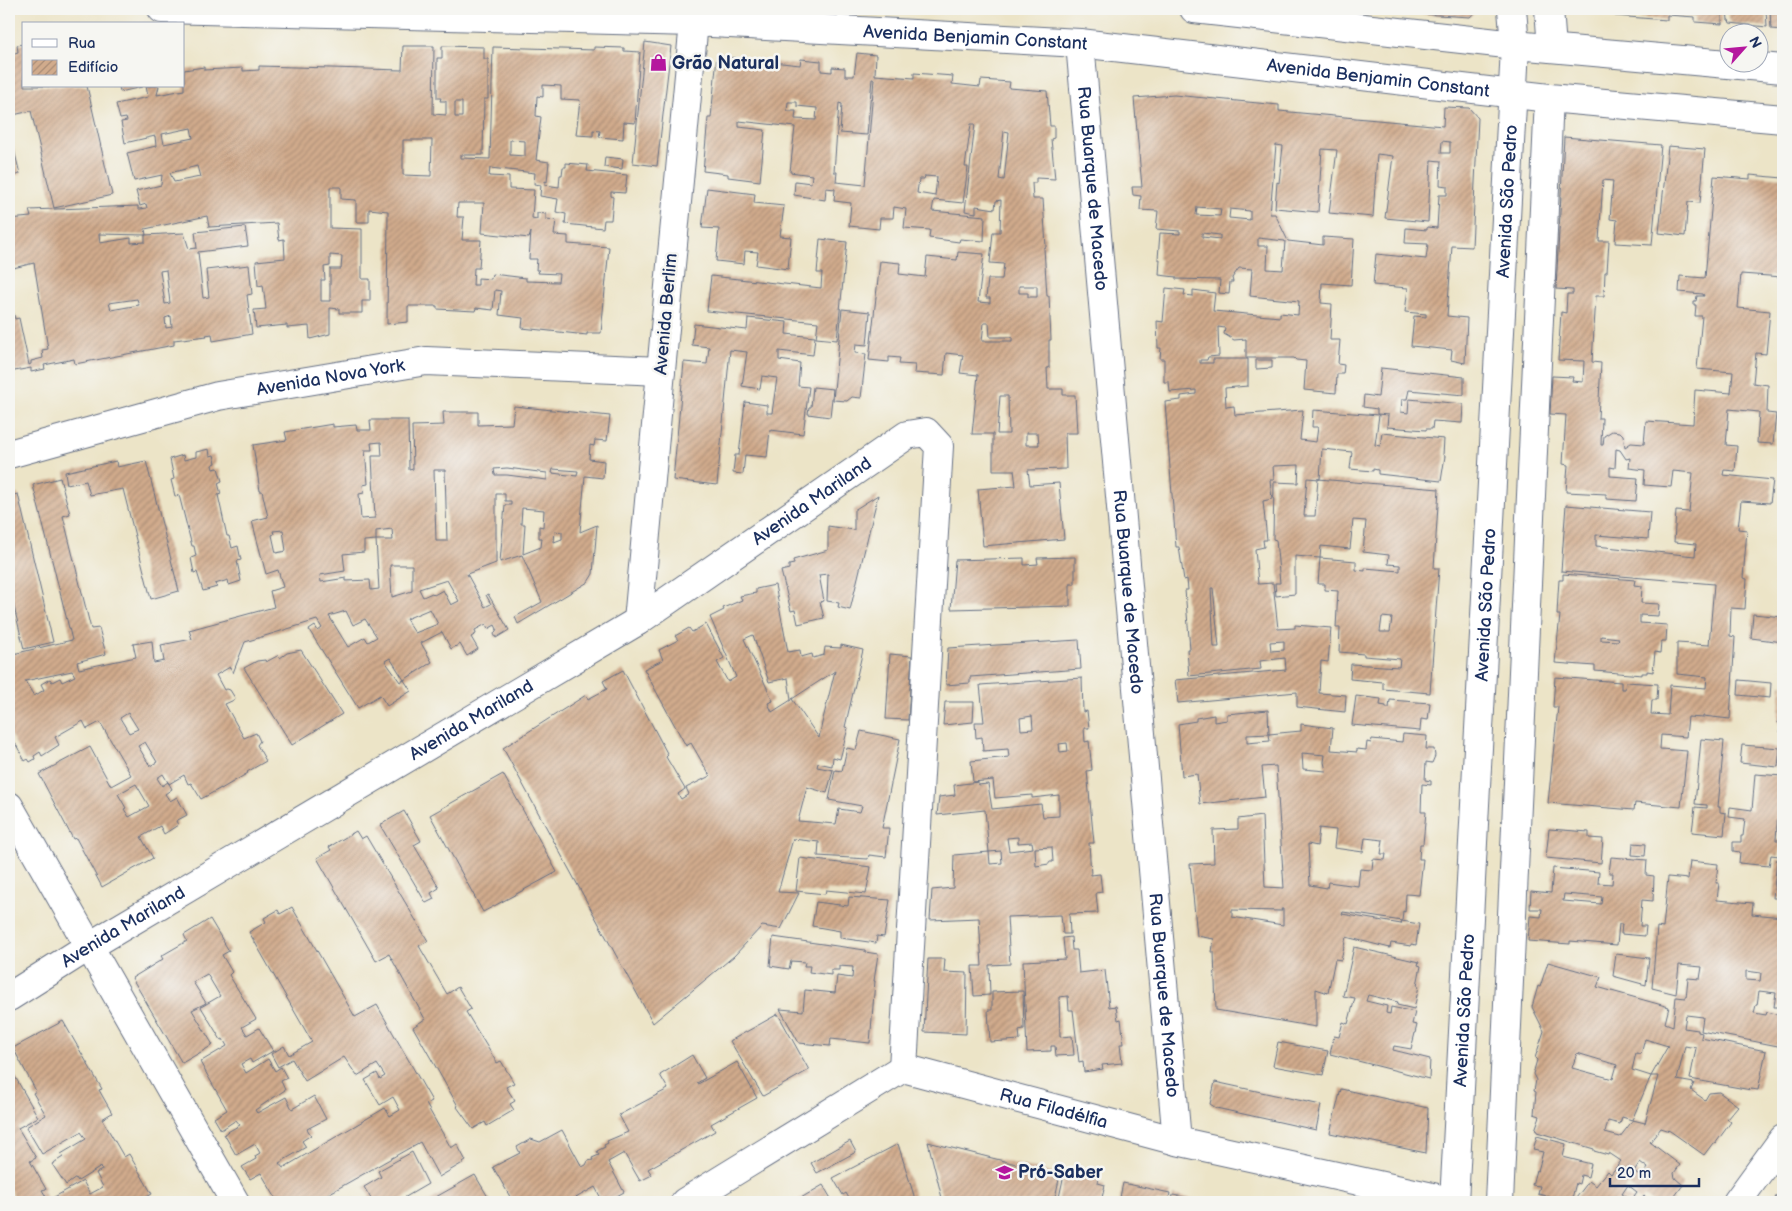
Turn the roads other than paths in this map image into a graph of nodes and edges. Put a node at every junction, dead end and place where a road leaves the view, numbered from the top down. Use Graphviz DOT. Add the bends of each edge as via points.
graph roads {
  1 [pos="162,9"];
  2 [pos="1194,9"];
  3 [pos="1512,9"];
  4 [pos="1548,9"];
  5 [pos="691,16"];
  6 [pos="1080,43"];
  7 [pos="1515,45"];
  8 [pos="1552,48"];
  9 [pos="1783,69"];
  10 [pos="1512,93"];
  11 [pos="1549,98"];
  12 [pos="1783,119"];
  13 [pos="1504,261"];
  14 [pos="1542,263"];
  15 [pos="661,371"];
  16 [pos="1495,415"];
  17 [pos="1534,419"];
  18 [pos="9,454"];
  19 [pos="1488,562"];
  20 [pos="1528,562"];
  21 [pos="638,621"];
  22 [pos="1480,704"];
  23 [pos="1522,706"];
  24 [pos="9,806"];
  25 [pos="1472,862"];
  26 [pos="1514,868"];
  27 [pos="88,947"];
  28 [pos="9,997"];
  29 [pos="1464,1012"];
  30 [pos="1508,1016"];
  31 [pos="903,1068"];
  32 [pos="1783,1139"];
  33 [pos="1177,1141"];
  34 [pos="700,1198"];
  35 [pos="235,1202"];
  36 [pos="1454,1202"];
  37 [pos="1499,1202"];
  38 [pos="1737,1202"];
  1 -- 5 [label="street, Avenida Benjamin Constant"];
  2 -- 7 [label="street"];
  3 -- 7 [label="street, Avenida São Pedro"];
  4 -- 8 [label="street"];
  5 -- 6 [label="street, Avenida Benjamin Constant"];
  5 -- 15 [label="street, Avenida Berlim"];
  6 -- 10 [label="street, Avenida Benjamin Constant"];
  6 -- 33 [label="street, Rua Buarque de Macedo"];
  7 -- 8 [label="street"];
  7 -- 10 [label="street, Avenida São Pedro"];
  8 -- 9 [label="street"];
  10 -- 11 [label="street, Avenida Benjamin Constant"];
  10 -- 13 [label="street, Avenida São Pedro"];
  11 -- 12 [label="street, Avenida Benjamin Constant"];
  11 -- 14 [label="street, Avenida São Pedro"];
  13 -- 14 [label="street"];
  13 -- 16 [label="street, Avenida São Pedro"];
  14 -- 17 [label="street, Avenida São Pedro"];
  15 -- 18 [label="street, Avenida Nova York" via="426,361 218,396"];
  15 -- 21 [label="street, Avenida Berlim"];
  16 -- 17 [label="street"];
  16 -- 19 [label="street, Avenida São Pedro"];
  17 -- 20 [label="street, Avenida São Pedro"];
  19 -- 20 [label="street"];
  19 -- 22 [label="street, Avenida São Pedro"];
  20 -- 23 [label="street, Avenida São Pedro"];
  21 -- 27 [label="street, Avenida Mariland"];
  21 -- 31 [label="street, Avenida Mariland" via="907,435 926,432 939,446"];
  22 -- 23 [label="street"];
  22 -- 25 [label="street, Avenida São Pedro"];
  23 -- 26 [label="street, Avenida São Pedro"];
  24 -- 27 [label="street"];
  25 -- 26 [label="street"];
  25 -- 29 [label="street, Avenida São Pedro"];
  26 -- 30 [label="street, Avenida São Pedro"];
  27 -- 28 [label="street, Avenida Mariland"];
  27 -- 35 [label="street"];
  29 -- 30 [label="street"];
  29 -- 36 [label="street, Avenida São Pedro"];
  30 -- 37 [label="street, Avenida São Pedro"];
  31 -- 33 [label="street, Rua Filadélfia"];
  31 -- 34 [label="street"];
  32 -- 38 [label="street"];
  33 -- 36 [label="street, Rua Filadélfia"];
}
